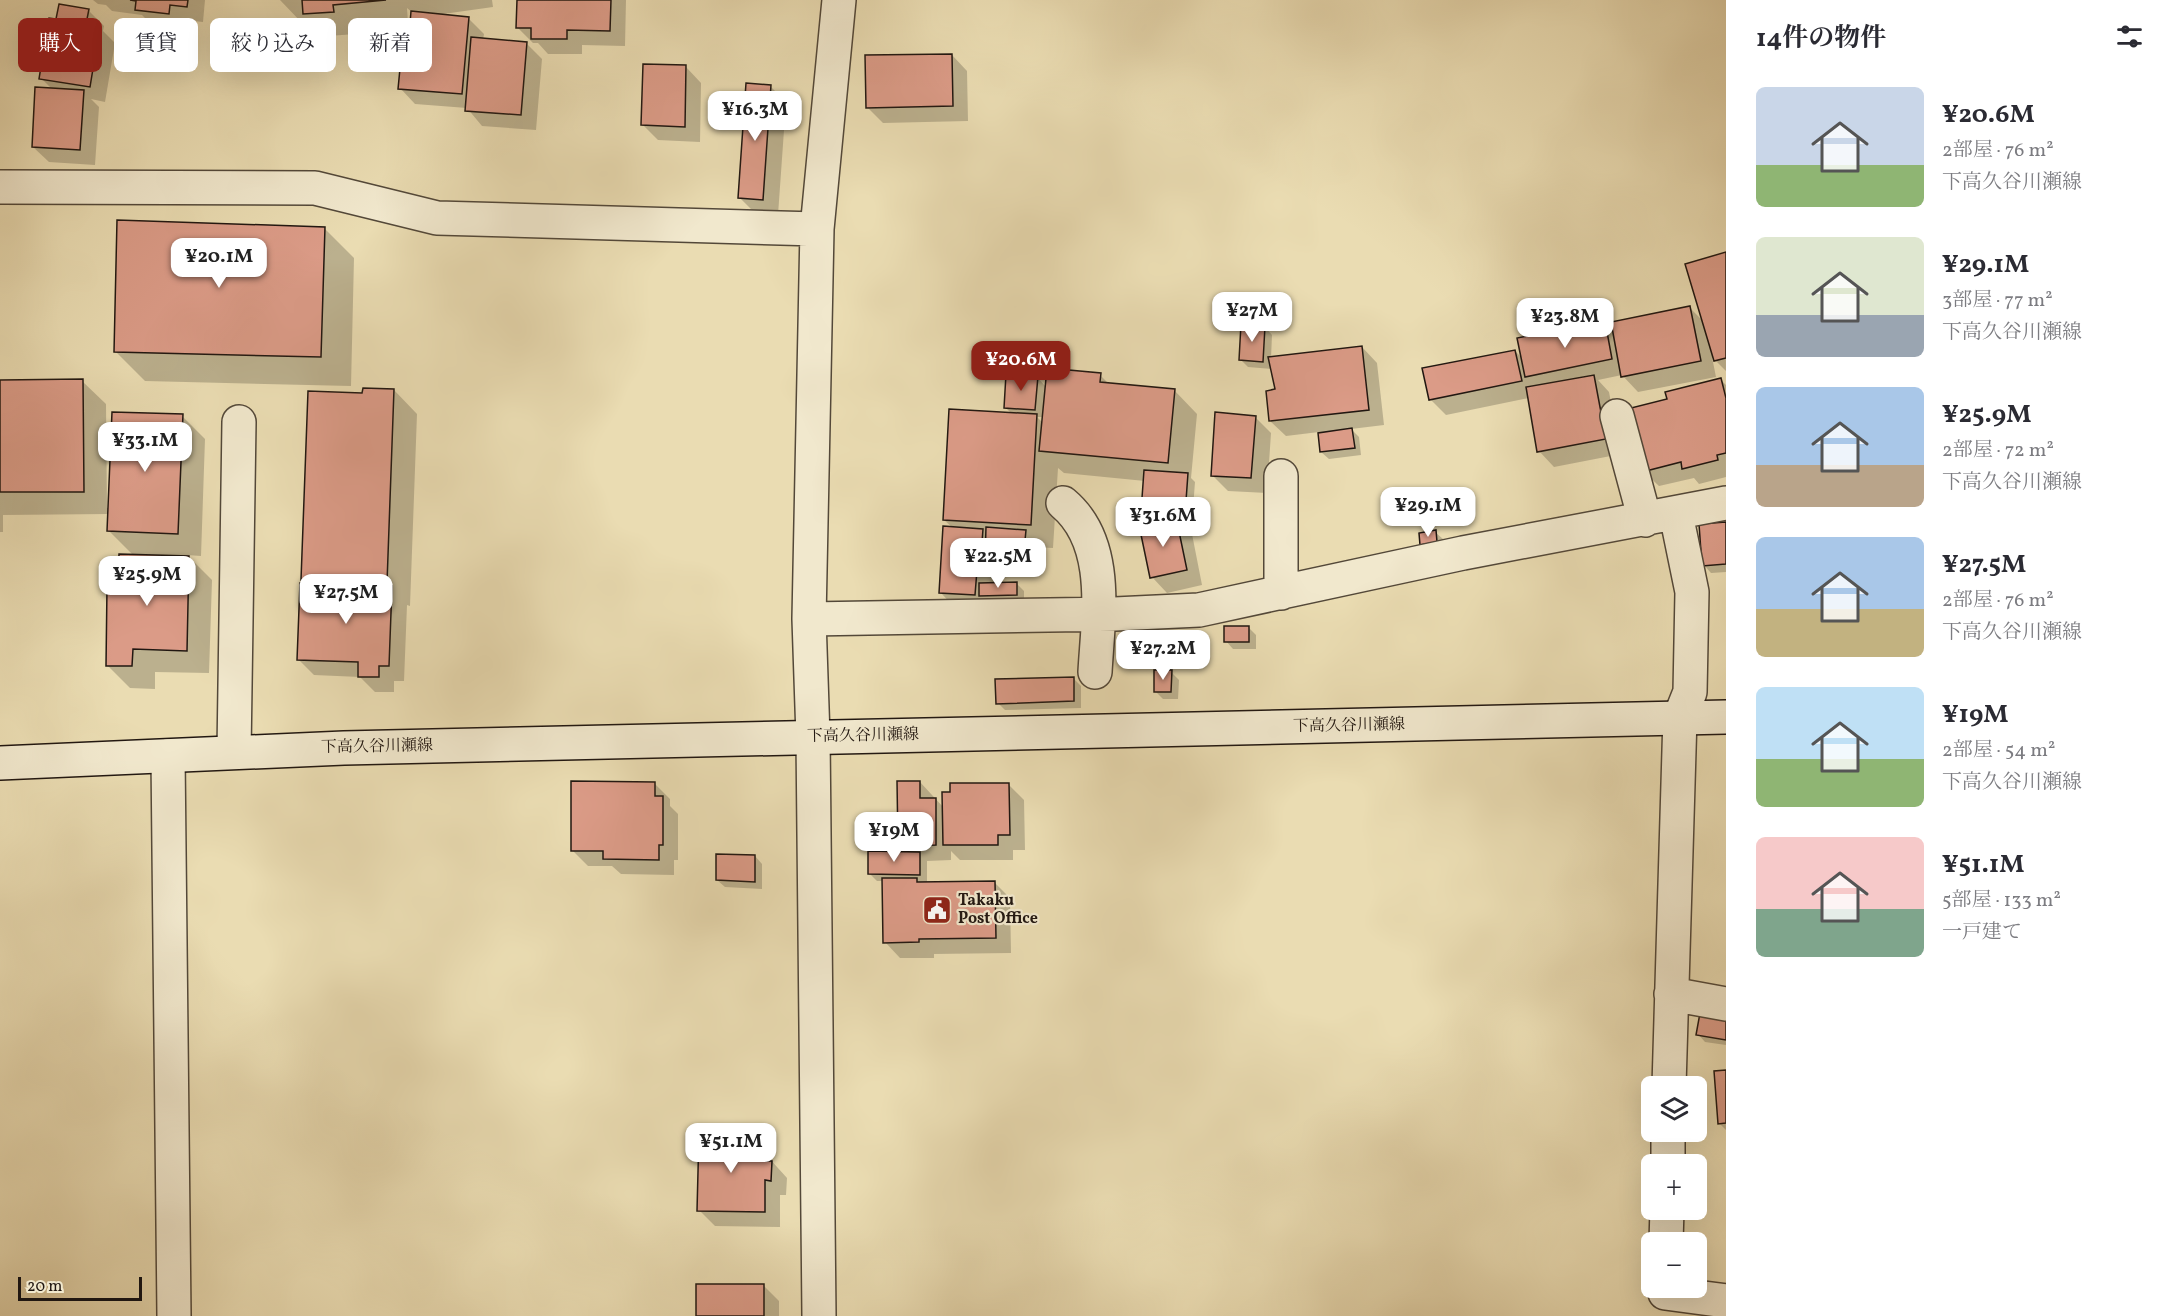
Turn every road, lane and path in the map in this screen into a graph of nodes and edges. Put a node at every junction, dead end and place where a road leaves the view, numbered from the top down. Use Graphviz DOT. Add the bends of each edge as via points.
graph roads {
  1 [pos="839,0"];
  2 [pos="0,187"];
  3 [pos="817,229"];
  4 [pos="1617,416"];
  5 [pos="239,422"];
  6 [pos="1281,476"];
  7 [pos="1063,503"];
  8 [pos="1726,503"];
  9 [pos="1661,517"];
  10 [pos="1281,593"];
  11 [pos="1098,614"];
  12 [pos="809,619"];
  13 [pos="1095,672"];
  14 [pos="1680,717"];
  15 [pos="1726,717"];
  16 [pos="813,737"];
  17 [pos="234,752"];
  18 [pos="168,756"];
  19 [pos="0,763"];
  20 [pos="1671,994"];
  21 [pos="1726,1004"];
  22 [pos="1669,1076"];
  23 [pos="1665,1299"];
  24 [pos="1726,1301"];
  25 [pos="174,1316"];
  26 [pos="819,1316"];
  1 -- 3 [label="street"];
  2 -- 3 [label="street" via="315,188 437,218"];
  3 -- 12 [label="street"];
  4 -- 9 [label="street"];
  5 -- 17 [label="street"];
  6 -- 10 [label="street"];
  7 -- 11 [label="street" via="1076,514 1088,536 1098,580"];
  8 -- 9 [label="street"];
  9 -- 10 [label="street"];
  9 -- 14 [label="street" via="1692,592 1690,692"];
  10 -- 11 [label="street" via="1200,610"];
  11 -- 12 [label="street"];
  11 -- 13 [label="street"];
  12 -- 16 [label="street"];
  14 -- 15 [label="street, 下高久谷川瀬線"];
  14 -- 16 [label="street, 下高久谷川瀬線"];
  14 -- 20 [label="street"];
  16 -- 17 [label="street, 下高久谷川瀬線"];
  16 -- 26 [label="street"];
  17 -- 18 [label="street, 下高久谷川瀬線"];
  18 -- 19 [label="street, 下高久谷川瀬線"];
  18 -- 25 [label="street"];
  20 -- 21 [label="street"];
  20 -- 22 [label="street"];
  23 -- 24 [label="street"];
}
